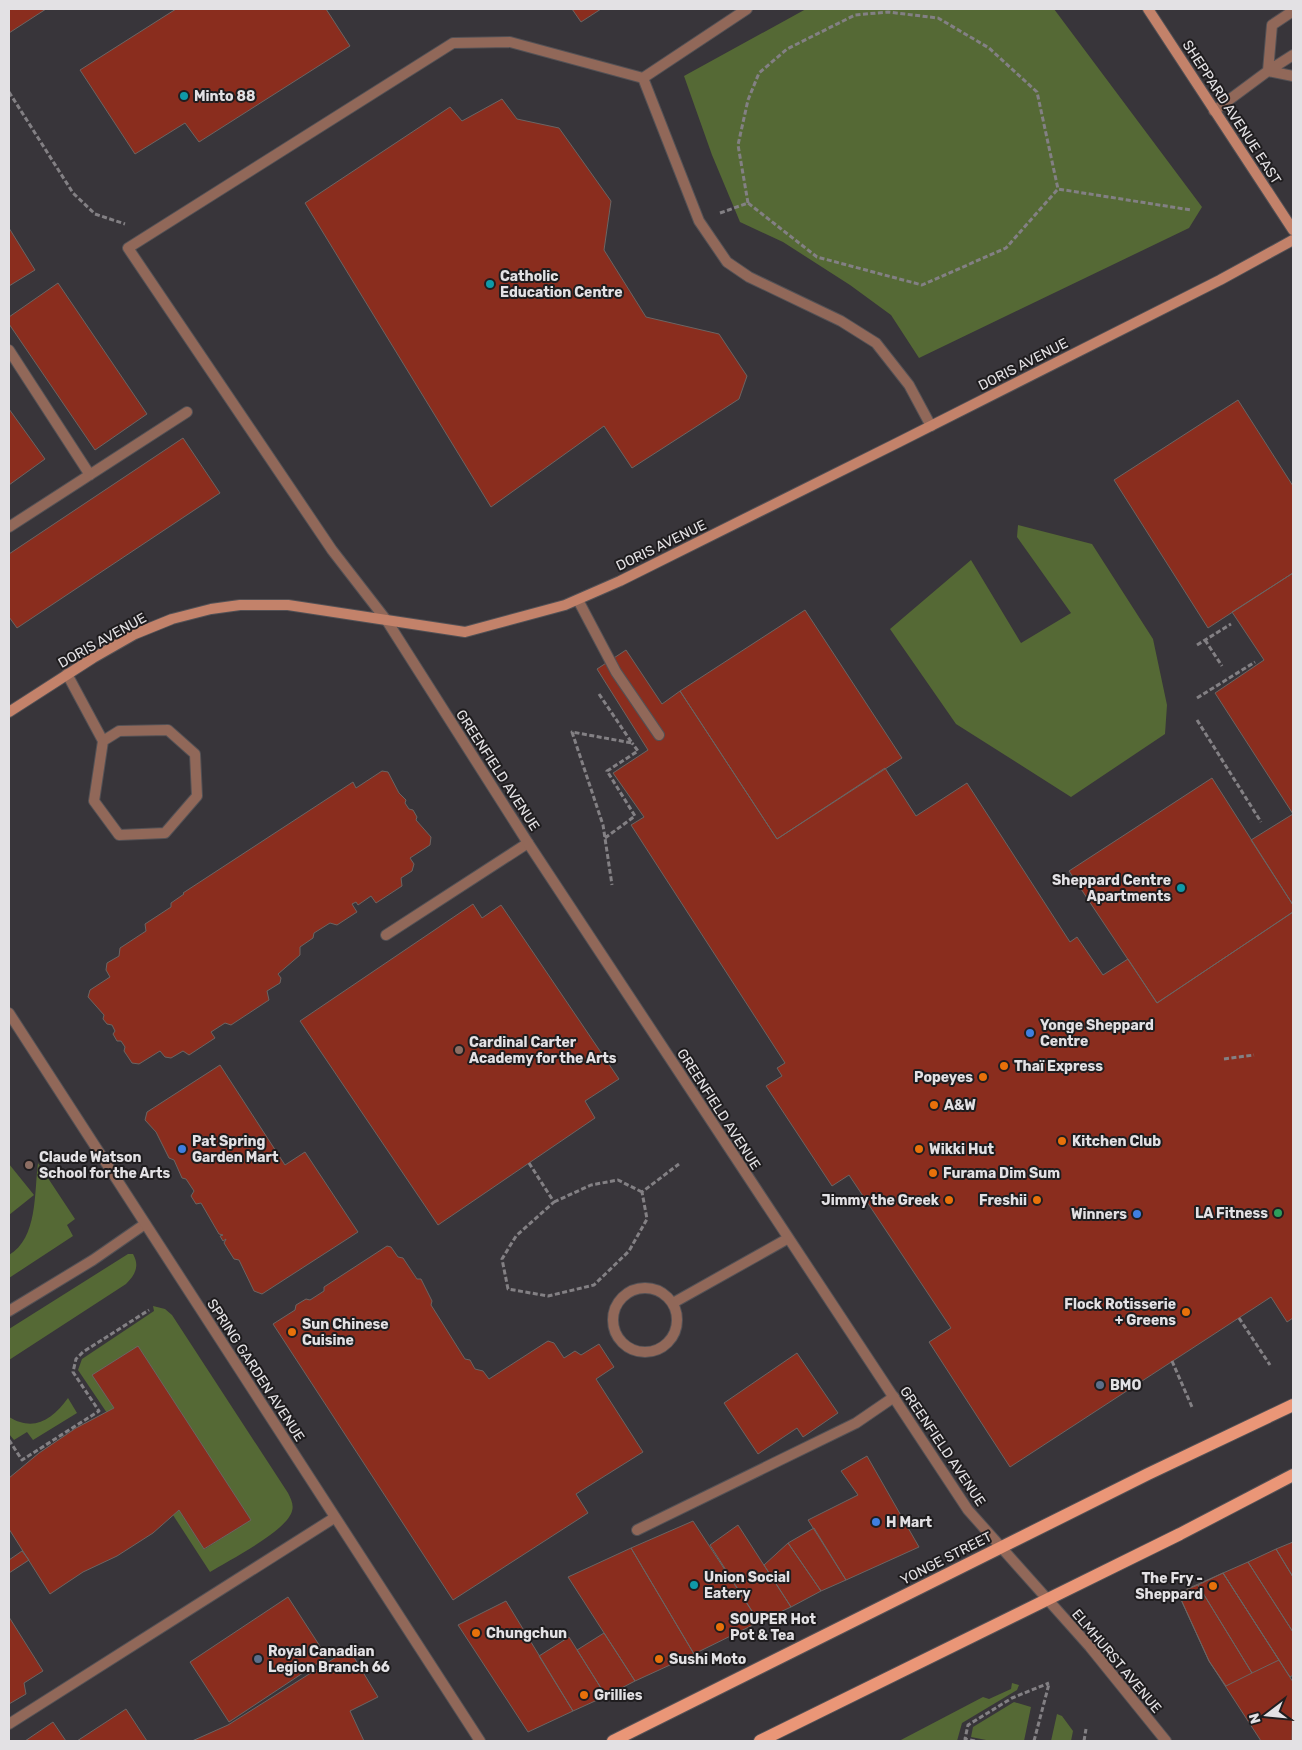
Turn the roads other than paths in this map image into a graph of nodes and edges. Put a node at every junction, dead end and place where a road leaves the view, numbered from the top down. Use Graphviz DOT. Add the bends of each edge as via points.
graph roads {
  1 [pos="747,9"];
  2 [pos="1148,9"];
  3 [pos="1293,11"];
  4 [pos="1293,55"];
  5 [pos="1268,70"];
  6 [pos="1293,76"];
  7 [pos="643,78"];
  8 [pos="1214,111"];
  9 [pos="1293,230"];
  10 [pos="1293,240"];
  11 [pos="9,350"];
  12 [pos="187,412"];
  13 [pos="931,426"];
  14 [pos="90,474"];
  15 [pos="9,527"];
  16 [pos="578,600"];
  17 [pos="387,620"];
  18 [pos="67,674"];
  19 [pos="9,712"];
  20 [pos="659,735"];
  21 [pos="103,741"];
  22 [pos="528,843"];
  23 [pos="386,935"];
  24 [pos="9,1014"];
  25 [pos="145,1224"];
  26 [pos="787,1239"];
  27 [pos="673,1303"];
  28 [pos="9,1311"];
  29 [pos="894,1398"];
  30 [pos="1293,1405"];
  31 [pos="1293,1475"];
  32 [pos="334,1518"];
  33 [pos="637,1530"];
  34 [pos="1001,1547"];
  35 [pos="1047,1599"];
  36 [pos="9,1724"];
  37 [pos="480,1741"];
  38 [pos="613,1741"];
  39 [pos="760,1741"];
  40 [pos="1166,1741"];
  1 -- 7 [label="street"];
  2 -- 8 [label="street, SHEPPARD AVENUE EAST"];
  3 -- 5 [label="street" via="1272,25"];
  4 -- 5 [label="street"];
  5 -- 6 [label="street"];
  5 -- 8 [label="street"];
  7 -- 13 [label="street" via="699,221 727,262 749,277 841,321 876,343 909,386"];
  7 -- 17 [label="street, GREENFIELD AVENUE" via="510,42 453,43 128,248 332,550"];
  8 -- 9 [label="street, SHEPPARD AVENUE EAST"];
  10 -- 13 [label="street, DORIS AVENUE"];
  11 -- 14 [label="street"];
  12 -- 14 [label="street"];
  13 -- 16 [label="street, DORIS AVENUE"];
  14 -- 15 [label="street"];
  16 -- 17 [label="street, DORIS AVENUE" via="524,618 465,632"];
  16 -- 20 [label="street" via="616,672"];
  17 -- 18 [label="street, DORIS AVENUE" via="288,605 210,609 178,617 135,634"];
  17 -- 22 [label="street, GREENFIELD AVENUE"];
  18 -- 19 [label="street, DORIS AVENUE"];
  18 -- 21 [label="street"];
  21 -- 21 [label="street" via="94,802 119,835 165,833 197,796 195,754 168,730 120,731"];
  22 -- 23 [label="street"];
  22 -- 26 [label="street, GREENFIELD AVENUE"];
  24 -- 25 [label="street, SPRING GARDEN AVENUE"];
  25 -- 28 [label="street"];
  25 -- 32 [label="street, SPRING GARDEN AVENUE"];
  26 -- 27 [label="street"];
  26 -- 29 [label="street, GREENFIELD AVENUE"];
  27 -- 27 [label="street" via="659,1290 641,1287 624,1295 613,1310 613,1330 623,1345 640,1353 659,1351 672,1339 678,1321"];
  29 -- 33 [label="street" via="856,1423"];
  29 -- 34 [label="street, GREENFIELD AVENUE" via="968,1510"];
  30 -- 34 [label="main road, YONGE STREET"];
  31 -- 35 [label="main road"];
  32 -- 36 [label="street"];
  32 -- 37 [label="street, SPRING GARDEN AVENUE"];
  34 -- 35 [label="street, GREENFIELD AVENUE"];
  34 -- 38 [label="main road, YONGE STREET"];
  35 -- 39 [label="main road"];
  35 -- 40 [label="street, ELMHURST AVENUE"];
}
